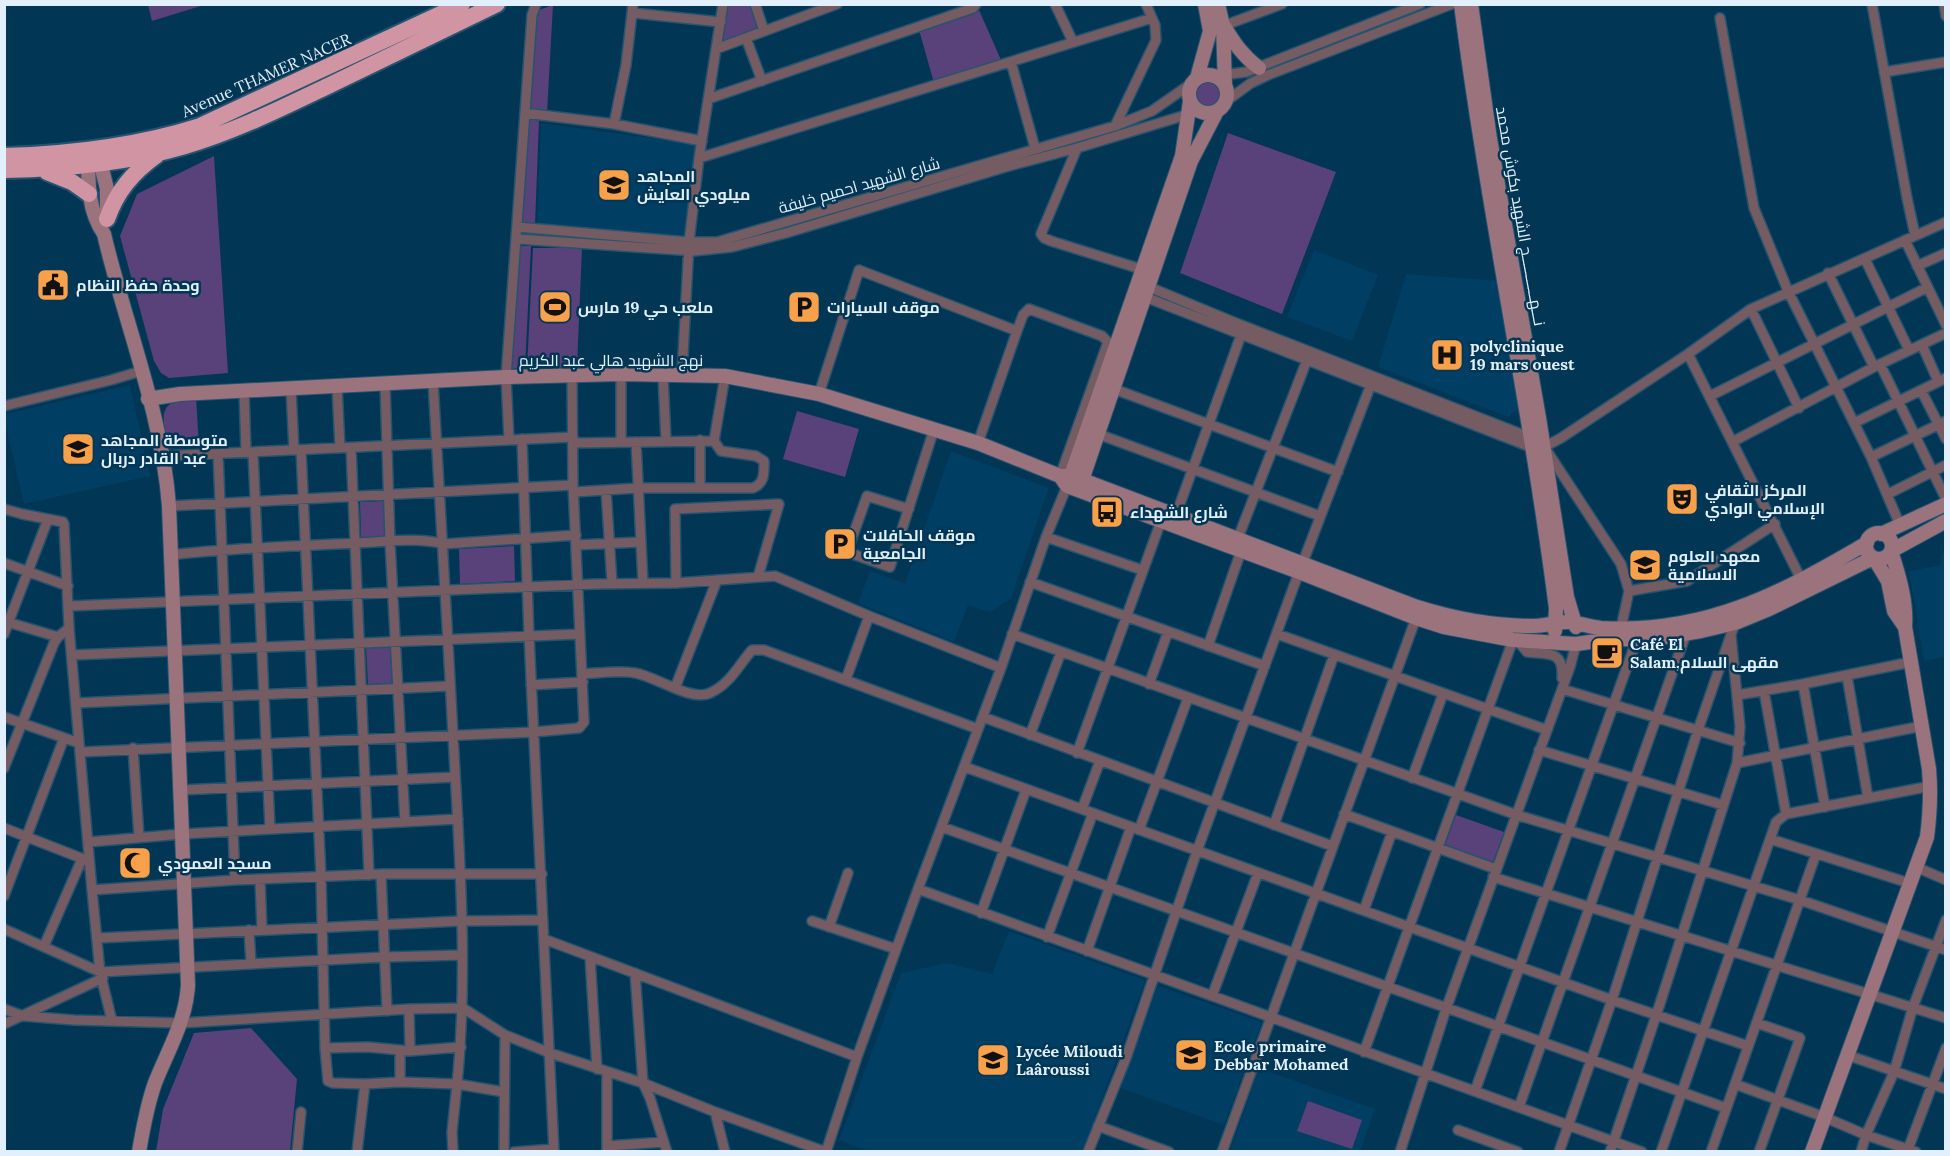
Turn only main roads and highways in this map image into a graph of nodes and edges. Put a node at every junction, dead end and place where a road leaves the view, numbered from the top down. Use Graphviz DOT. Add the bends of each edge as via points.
graph roads {
  1 [pos="462,4"];
  2 [pos="497,4"];
  3 [pos="1205,4"];
  4 [pos="1218,4"];
  5 [pos="1461,4"];
  6 [pos="1471,4"];
  7 [pos="1223,26"];
  8 [pos="1259,68"];
  9 [pos="1221,78"];
  10 [pos="1194,81"];
  11 [pos="1221,106"];
  12 [pos="1193,108"];
  13 [pos="160,152"];
  14 [pos="4,156"];
  15 [pos="93,157"];
  16 [pos="4,170"];
  17 [pos="40,170"];
  18 [pos="89,194"];
  19 [pos="106,226"];
  20 [pos="148,399"];
  21 [pos="1538,443"];
  22 [pos="1070,485"];
  23 [pos="1946,504"];
  24 [pos="1946,521"];
  25 [pos="1881,534"];
  26 [pos="1867,543"];
  27 [pos="1240,545"];
  28 [pos="1891,551"];
  29 [pos="1874,558"];
  30 [pos="1301,567"];
  31 [pos="1574,623"];
  32 [pos="1555,624"];
  33 [pos="1905,627"];
  34 [pos="1556,643"];
  35 [pos="1576,644"];
  36 [pos="139,1152"];
  37 [pos="1812,1152"];
  1 -- 15 [label="highway, Avenue THAMER NACER" via="210,122"];
  2 -- 13 [label="highway, Avenue THAMER NACER" via="237,127"];
  3 -- 10 [label="main road" via="1210,31"];
  4 -- 7 [label="main road"];
  5 -- 21 [label="main road, نـــهـــــــــــج الشهيد بكوش محمد" via="1476,120"];
  6 -- 21 [label="main road, نـــهـــــــــــج الشهيد بكوش محمد"];
  7 -- 8 [label="main road" via="1238,49"];
  7 -- 9 [label="main road"];
  9 -- 10 [label="main road" via="1202,75"];
  9 -- 11 [label="main road" via="1227,93"];
  10 -- 12 [label="main road" via="1189,92"];
  11 -- 12 [label="main road" via="1211,113"];
  11 -- 22 [label="main road" via="1191,161 1098,434"];
  12 -- 22 [label="main road" via="1182,156"];
  13 -- 15 [label="highway, Avenue THAMER NACER"];
  13 -- 19 [label="highway" via="124,184 112,203"];
  14 -- 15 [label="highway, Avenue THAMER NACER"];
  15 -- 17 [label="highway"];
  15 -- 18 [label="main road"];
  15 -- 19 [label="main road" via="107,189"];
  16 -- 17 [label="highway"];
  17 -- 18 [label="highway" via="72,182"];
  18 -- 19 [label="main road" via="99,226"];
  19 -- 20 [label="main road"];
  20 -- 22 [label="main road, نهج الشهيد هالي عبد الكريم" via="244,390 506,377 725,376 819,394 934,429 978,443"];
  20 -- 36 [label="main road" via="162,456 168,506 188,967 181,1023 154,1086"];
  21 -- 31 [label="main road, نـــهـــــــــــج الشهيد بكوش محمد"];
  21 -- 32 [label="main road, نـــهـــــــــــج الشهيد بكوش محمد"];
  22 -- 27 [label="main road" via="1161,521"];
  22 -- 27 [label="main road" via="1176,515"];
  23 -- 25 [label="main road"];
  24 -- 28 [label="main road"];
  25 -- 26 [label="main road" via="1870,537"];
  25 -- 28 [label="main road" via="1890,540"];
  26 -- 29 [label="main road" via="1868,553"];
  26 -- 31 [label="main road" via="1802,581 1720,615 1621,628"];
  27 -- 30 [label="main road"];
  28 -- 29 [label="main road" via="1886,558"];
  28 -- 33 [label="main road" via="1905,608"];
  29 -- 33 [label="main road" via="1888,581 1895,614"];
  29 -- 35 [label="main road" via="1733,626"];
  30 -- 32 [label="main road" via="1446,616 1512,626"];
  30 -- 34 [label="main road" via="1444,627"];
  31 -- 32 [label="main road"];
  31 -- 35 [label="main road, نـــهـــــــــــج الشهيد بكوش محمد"];
  32 -- 34 [label="main road, نـــهـــــــــــج الشهيد بكوش محمد"];
  33 -- 37 [label="main road" via="1931,786 1927,837"];
  34 -- 35 [label="main road"];
}
